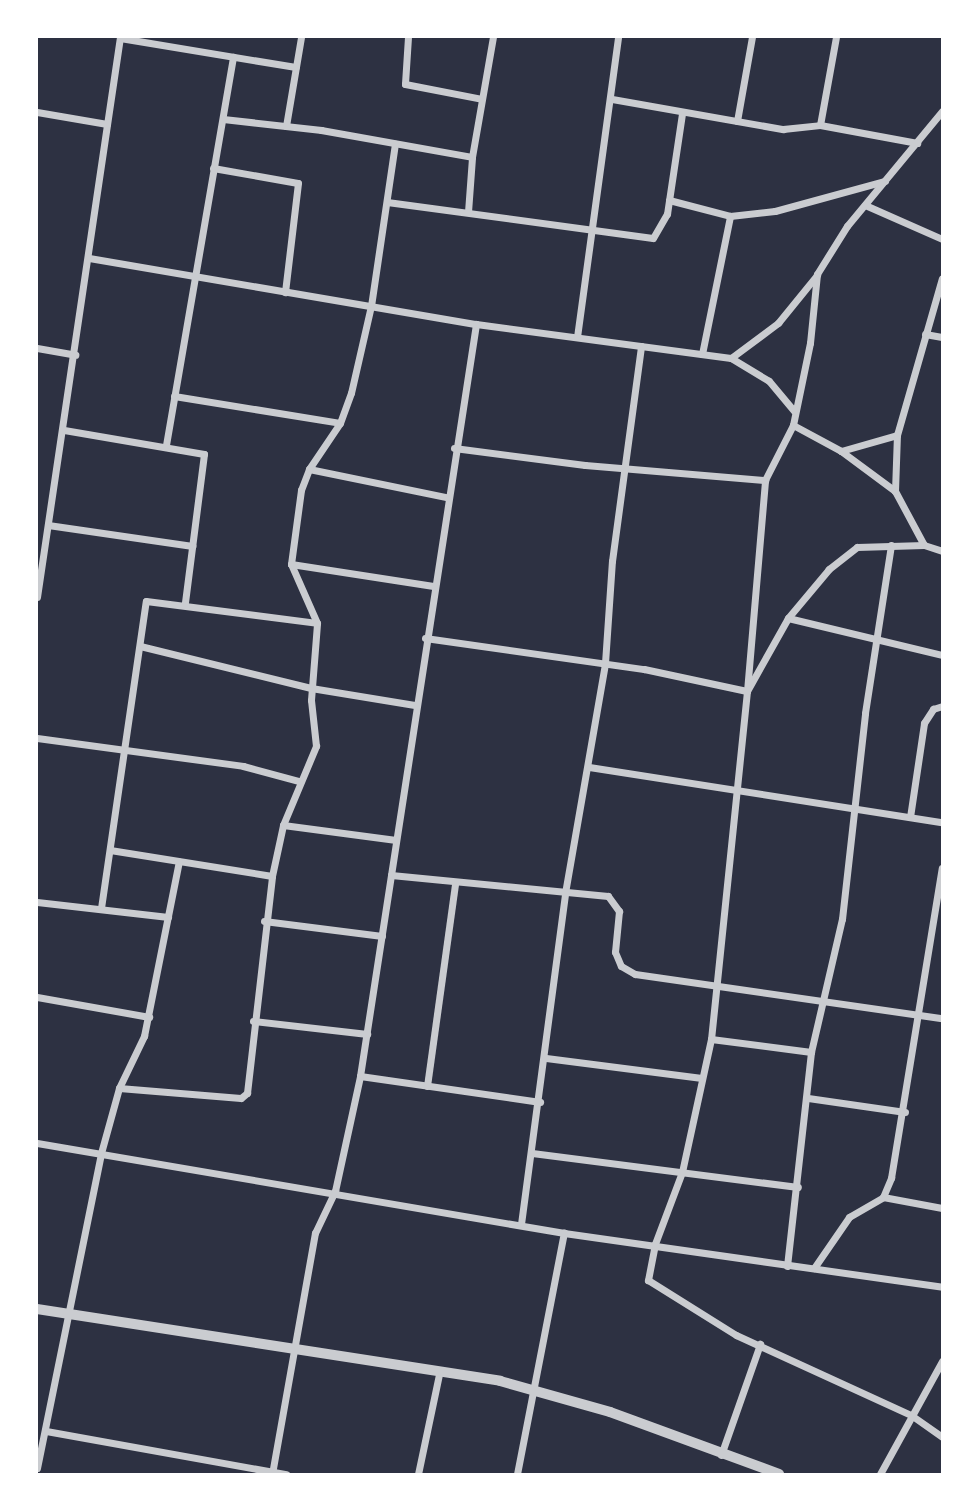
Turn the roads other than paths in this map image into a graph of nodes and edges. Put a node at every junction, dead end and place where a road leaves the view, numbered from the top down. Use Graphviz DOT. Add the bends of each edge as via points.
graph roads {
  1 [pos="120,37"];
  2 [pos="301,37"];
  3 [pos="408,37"];
  4 [pos="493,37"];
  5 [pos="618,37"];
  6 [pos="752,37"];
  7 [pos="836,37"];
  8 [pos="233,57"];
  9 [pos="296,67"];
  10 [pos="482,99"];
  11 [pos="612,99"];
  12 [pos="942,111"];
  13 [pos="37,112"];
  14 [pos="681,114"];
  15 [pos="223,119"];
  16 [pos="737,121"];
  17 [pos="107,124"];
  18 [pos="820,125"];
  19 [pos="286,126"];
  20 [pos="917,143"];
  21 [pos="395,144"];
  22 [pos="471,157"];
  23 [pos="213,168"];
  24 [pos="885,181"];
  25 [pos="669,200"];
  26 [pos="387,202"];
  27 [pos="865,205"];
  28 [pos="468,212"];
  29 [pos="730,216"];
  30 [pos="593,234"];
  31 [pos="942,239"];
  32 [pos="89,258"];
  33 [pos="817,274"];
  34 [pos="193,277"];
  35 [pos="942,278"];
  36 [pos="285,292"];
  37 [pos="371,306"];
  38 [pos="476,324"];
  39 [pos="925,334"];
  40 [pos="577,337"];
  41 [pos="942,337"];
  42 [pos="641,346"];
  43 [pos="37,348"];
  44 [pos="702,354"];
  45 [pos="75,355"];
  46 [pos="731,358"];
  47 [pos="174,396"];
  48 [pos="794,411"];
  49 [pos="341,423"];
  50 [pos="793,425"];
  51 [pos="64,430"];
  52 [pos="897,435"];
  53 [pos="166,445"];
  54 [pos="454,448"];
  55 [pos="841,451"];
  56 [pos="309,469"];
  57 [pos="625,469"];
  58 [pos="765,481"];
  59 [pos="895,491"];
  60 [pos="446,497"];
  61 [pos="48,524"];
  62 [pos="192,545"];
  63 [pos="891,545"];
  64 [pos="924,545"];
  65 [pos="942,551"];
  66 [pos="290,564"];
  67 [pos="433,586"];
  68 [pos="37,597"];
  69 [pos="185,603"];
  70 [pos="788,618"];
  71 [pos="317,623"];
  72 [pos="425,638"];
  73 [pos="875,639"];
  74 [pos="140,646"];
  75 [pos="942,655"];
  76 [pos="604,663"];
  77 [pos="311,688"];
  78 [pos="747,691"];
  79 [pos="415,705"];
  80 [pos="942,706"];
  81 [pos="37,738"];
  82 [pos="124,751"];
  83 [pos="589,767"];
  84 [pos="299,781"];
  85 [pos="737,789"];
  86 [pos="854,809"];
  87 [pos="910,817"];
  88 [pos="942,822"];
  89 [pos="283,825"];
  90 [pos="396,840"];
  91 [pos="110,850"];
  92 [pos="179,861"];
  93 [pos="942,868"];
  94 [pos="391,875"];
  95 [pos="272,876"];
  96 [pos="455,883"];
  97 [pos="565,893"];
  98 [pos="37,902"];
  99 [pos="101,908"];
  100 [pos="168,917"];
  101 [pos="264,921"];
  102 [pos="382,936"];
  103 [pos="719,983"];
  104 [pos="37,997"];
  105 [pos="826,999"];
  106 [pos="916,1013"];
  107 [pos="149,1017"];
  108 [pos="942,1018"];
  109 [pos="253,1021"];
  110 [pos="366,1034"];
  111 [pos="711,1039"];
  112 [pos="811,1052"];
  113 [pos="546,1058"];
  114 [pos="360,1076"];
  115 [pos="702,1079"];
  116 [pos="427,1086"];
  117 [pos="119,1088"];
  118 [pos="808,1098"];
  119 [pos="540,1102"];
  120 [pos="905,1112"];
  121 [pos="37,1143"];
  122 [pos="101,1153"];
  123 [pos="532,1153"];
  124 [pos="682,1172"];
  125 [pos="798,1187"];
  126 [pos="335,1191"];
  127 [pos="883,1197"];
  128 [pos="942,1208"];
  129 [pos="521,1224"];
  130 [pos="564,1233"];
  131 [pos="655,1244"];
  132 [pos="786,1266"];
  133 [pos="814,1268"];
  134 [pos="942,1287"];
  135 [pos="37,1309"];
  136 [pos="70,1313"];
  137 [pos="760,1344"];
  138 [pos="296,1349"];
  139 [pos="942,1361"];
  140 [pos="440,1370"];
  141 [pos="533,1390"];
  142 [pos="911,1415"];
  143 [pos="46,1431"];
  144 [pos="942,1437"];
  145 [pos="720,1455"];
  146 [pos="37,1468"];
  147 [pos="273,1472"];
  148 [pos="286,1474"];
  149 [pos="418,1474"];
  150 [pos="517,1474"];
  151 [pos="779,1474"];
  152 [pos="880,1474"];
  1 -- 8 [label="street"];
  1 -- 17 [label="street"];
  2 -- 9 [label="street"];
  3 -- 10 [label="street" via="405,85"];
  4 -- 10 [label="street"];
  5 -- 11 [label="street"];
  6 -- 16 [label="street"];
  7 -- 18 [label="street"];
  8 -- 9 [label="street"];
  8 -- 15 [label="street"];
  9 -- 19 [label="street"];
  10 -- 22 [label="street"];
  11 -- 14 [label="street"];
  11 -- 30 [label="street"];
  12 -- 20 [label="street"];
  13 -- 17 [label="street"];
  14 -- 16 [label="street"];
  14 -- 25 [label="street"];
  15 -- 19 [label="street"];
  15 -- 23 [label="street"];
  16 -- 18 [label="street" via="783,128"];
  17 -- 32 [label="street"];
  18 -- 20 [label="street"];
  19 -- 21 [label="street"];
  20 -- 24 [label="street"];
  21 -- 22 [label="street"];
  21 -- 26 [label="street"];
  22 -- 28 [label="street"];
  23 -- 34 [label="street"];
  23 -- 36 [label="street" via="298,183"];
  24 -- 27 [label="street"];
  24 -- 29 [label="street" via="782,209"];
  25 -- 29 [label="street"];
  25 -- 30 [label="street" via="664,222 653,238"];
  26 -- 28 [label="street"];
  26 -- 37 [label="street"];
  27 -- 31 [label="street"];
  27 -- 33 [label="street"];
  28 -- 30 [label="street"];
  29 -- 44 [label="street"];
  30 -- 40 [label="street"];
  32 -- 34 [label="street"];
  32 -- 45 [label="street"];
  33 -- 46 [label="street" via="778,323"];
  33 -- 48 [label="street" via="810,343"];
  34 -- 36 [label="street"];
  34 -- 47 [label="street"];
  35 -- 39 [label="street"];
  36 -- 37 [label="street"];
  37 -- 38 [label="street"];
  37 -- 49 [label="street"];
  38 -- 40 [label="street"];
  38 -- 54 [label="street"];
  39 -- 41 [label="street"];
  39 -- 52 [label="street"];
  40 -- 42 [label="street"];
  42 -- 44 [label="street"];
  42 -- 57 [label="street"];
  43 -- 45 [label="street"];
  44 -- 46 [label="street"];
  45 -- 51 [label="street"];
  46 -- 48 [label="street" via="769,381"];
  47 -- 49 [label="street"];
  47 -- 53 [label="street"];
  48 -- 50 [label="street"];
  49 -- 56 [label="street"];
  50 -- 55 [label="street"];
  50 -- 58 [label="street"];
  51 -- 53 [label="street"];
  51 -- 61 [label="street"];
  52 -- 55 [label="street"];
  52 -- 59 [label="street"];
  53 -- 62 [label="street" via="204,454"];
  54 -- 57 [label="street"];
  54 -- 60 [label="street"];
  55 -- 59 [label="street"];
  56 -- 60 [label="street"];
  56 -- 66 [label="street" via="301,491"];
  57 -- 58 [label="street"];
  57 -- 76 [label="street"];
  58 -- 78 [label="street"];
  59 -- 64 [label="street"];
  60 -- 67 [label="street"];
  61 -- 62 [label="street"];
  61 -- 68 [label="street"];
  62 -- 69 [label="street"];
  63 -- 64 [label="street"];
  63 -- 70 [label="street" via="857,547 806,592"];
  63 -- 73 [label="street"];
  64 -- 65 [label="street"];
  66 -- 67 [label="street"];
  66 -- 71 [label="street"];
  67 -- 72 [label="street"];
  69 -- 71 [label="street"];
  69 -- 74 [label="street" via="146,601"];
  70 -- 73 [label="street"];
  70 -- 78 [label="street"];
  71 -- 77 [label="street"];
  72 -- 76 [label="street"];
  72 -- 79 [label="street"];
  73 -- 75 [label="street"];
  73 -- 86 [label="street"];
  74 -- 77 [label="street"];
  74 -- 82 [label="street"];
  76 -- 78 [label="street"];
  76 -- 83 [label="street"];
  77 -- 79 [label="street"];
  77 -- 84 [label="street" via="316,746 310,767"];
  78 -- 85 [label="street"];
  79 -- 90 [label="street"];
  80 -- 87 [label="street" via="933,709 924,723"];
  81 -- 82 [label="street"];
  82 -- 84 [label="street" via="243,766"];
  82 -- 91 [label="street"];
  83 -- 85 [label="street"];
  83 -- 97 [label="street"];
  84 -- 89 [label="street"];
  85 -- 86 [label="street"];
  85 -- 103 [label="street"];
  86 -- 87 [label="street"];
  86 -- 105 [label="street" via="842,919"];
  87 -- 88 [label="street"];
  89 -- 90 [label="street"];
  89 -- 95 [label="street"];
  90 -- 94 [label="street"];
  91 -- 92 [label="street"];
  91 -- 99 [label="street"];
  92 -- 95 [label="street"];
  92 -- 100 [label="street"];
  93 -- 106 [label="street"];
  94 -- 96 [label="street"];
  94 -- 102 [label="street"];
  95 -- 101 [label="street"];
  96 -- 97 [label="street"];
  96 -- 116 [label="street"];
  97 -- 103 [label="street" via="608,896 619,911 614,952 621,966 635,974"];
  97 -- 113 [label="street"];
  98 -- 99 [label="street"];
  99 -- 100 [label="street"];
  100 -- 107 [label="street"];
  101 -- 102 [label="street"];
  101 -- 109 [label="street"];
  102 -- 110 [label="street"];
  103 -- 105 [label="street"];
  103 -- 111 [label="street"];
  104 -- 107 [label="street"];
  105 -- 106 [label="street"];
  105 -- 112 [label="street"];
  106 -- 108 [label="street"];
  106 -- 120 [label="street"];
  107 -- 117 [label="street"];
  109 -- 110 [label="street"];
  109 -- 117 [label="street" via="245,1097"];
  110 -- 114 [label="street"];
  111 -- 112 [label="street"];
  111 -- 115 [label="street"];
  112 -- 118 [label="street"];
  113 -- 115 [label="street"];
  113 -- 119 [label="street"];
  114 -- 116 [label="street"];
  114 -- 126 [label="street"];
  115 -- 124 [label="street"];
  116 -- 119 [label="street"];
  117 -- 122 [label="street"];
  118 -- 120 [label="street"];
  118 -- 125 [label="street"];
  119 -- 123 [label="street"];
  120 -- 127 [label="street"];
  121 -- 122 [label="street"];
  122 -- 126 [label="street"];
  122 -- 136 [label="street"];
  123 -- 124 [label="street"];
  123 -- 129 [label="street"];
  124 -- 125 [label="street"];
  124 -- 131 [label="street"];
  125 -- 132 [label="street"];
  126 -- 129 [label="street"];
  126 -- 138 [label="street" via="315,1233"];
  127 -- 128 [label="street"];
  127 -- 133 [label="street" via="849,1217"];
  129 -- 130 [label="street"];
  130 -- 131 [label="street"];
  130 -- 141 [label="street"];
  131 -- 132 [label="street"];
  131 -- 137 [label="street" via="648,1280 652,1286"];
  132 -- 133 [label="street"];
  133 -- 134 [label="street"];
  135 -- 136 [label="street"];
  136 -- 138 [label="street"];
  136 -- 143 [label="street"];
  137 -- 142 [label="street"];
  137 -- 145 [label="street"];
  138 -- 140 [label="street"];
  138 -- 147 [label="street"];
  139 -- 142 [label="street"];
  140 -- 141 [label="street"];
  140 -- 149 [label="street"];
  141 -- 145 [label="street" via="610,1412"];
  141 -- 150 [label="street"];
  142 -- 144 [label="street"];
  142 -- 152 [label="street"];
  143 -- 146 [label="street"];
  143 -- 147 [label="street"];
  145 -- 151 [label="street"];
  147 -- 148 [label="street"];
}
